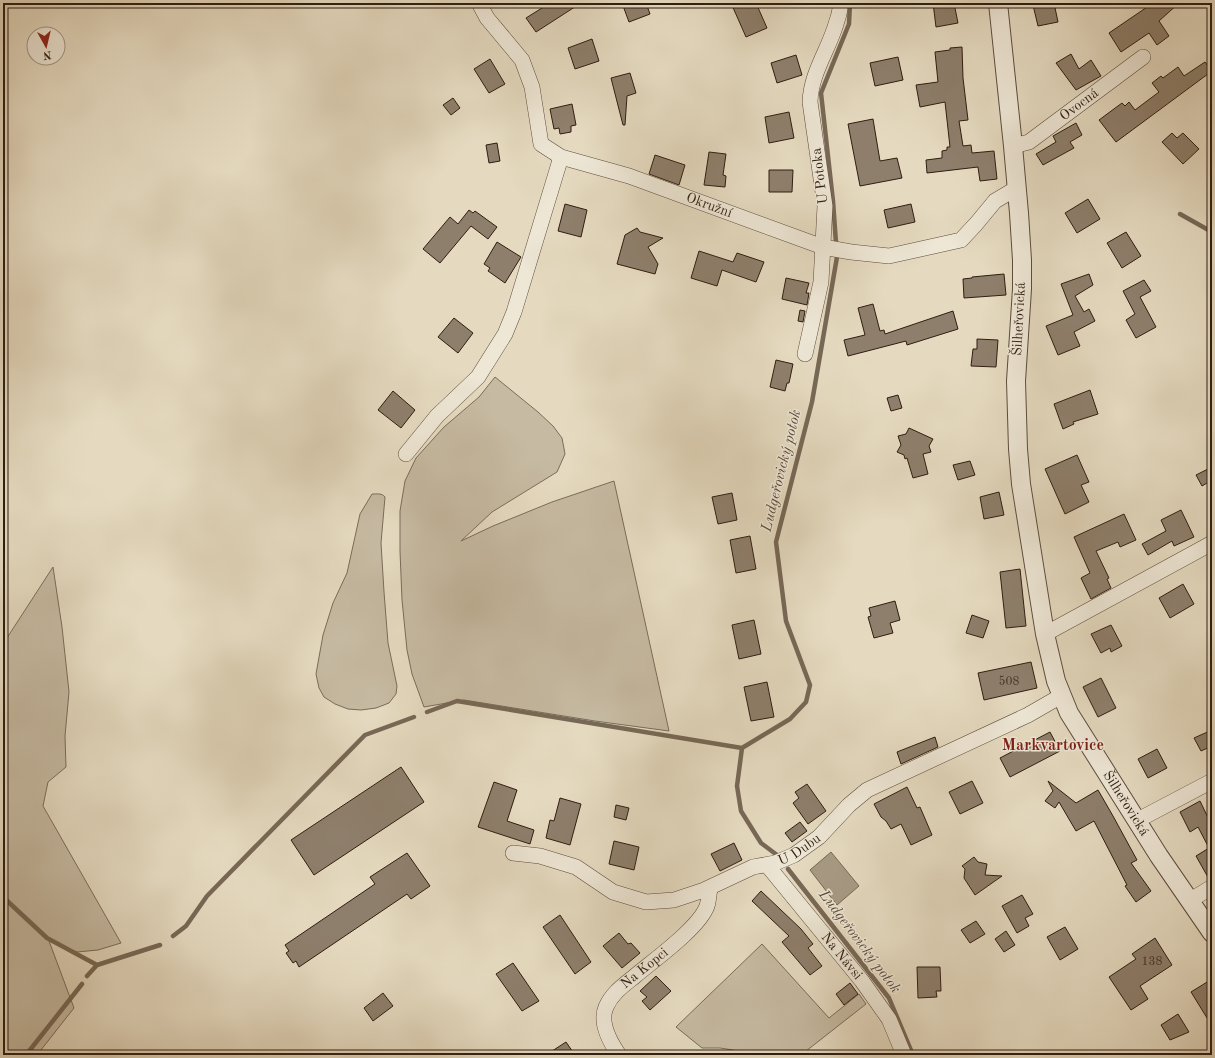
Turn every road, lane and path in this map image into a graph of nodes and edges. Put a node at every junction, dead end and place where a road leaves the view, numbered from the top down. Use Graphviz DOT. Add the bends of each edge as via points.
graph roads {
  1 [pos="479,3"];
  2 [pos="840,3"];
  3 [pos="998,3"];
  4 [pos="1143,57"];
  5 [pos="1013,146"];
  6 [pos="561,157"];
  7 [pos="1017,188"];
  8 [pos="823,247"];
  9 [pos="805,354"];
  10 [pos="406,454"];
  11 [pos="1212,543"];
  12 [pos="1045,634"];
  13 [pos="1062,696"];
  14 [pos="1212,781"];
  15 [pos="1136,821"];
  16 [pos="513,853"];
  17 [pos="766,865"];
  18 [pos="1212,887"];
  19 [pos="710,888"];
  20 [pos="1189,901"];
  21 [pos="1212,933"];
  22 [pos="619,1055"];
  23 [pos="904,1055"];
  1 -- 6 [label="street, Okružní" via="487,18 522,60 532,87 541,144"];
  2 -- 8 [label="street, U Potoka" via="834,32 811,88 810,102 825,206"];
  3 -- 5 [label="street, Šilheřovická"];
  4 -- 5 [label="street, Ovocná" via="1029,142"];
  5 -- 7 [label="street, Šilheřovická"];
  6 -- 8 [label="street, Okružní" via="629,176"];
  6 -- 10 [label="street" via="505,334 478,377 437,416"];
  7 -- 8 [label="street, Okružní" via="995,201 961,240 889,256"];
  7 -- 12 [label="street, Šilheřovická" via="1022,260 1016,380 1018,449 1021,484"];
  8 -- 9 [label="street, U Potoka" via="821,282"];
  11 -- 12 [label="street"];
  12 -- 13 [label="street, Šilheřovická"];
  13 -- 15 [label="street, Šilheřovická" via="1077,727"];
  13 -- 17 [label="street, U Dubu" via="1028,715 867,790 819,837 794,855"];
  14 -- 15 [label="street"];
  15 -- 20 [label="street, Šilheřovická"];
  16 -- 19 [label="street, U Dubu" via="540,856 576,867 614,892 646,902 674,900"];
  17 -- 19 [label="street, U Dubu" via="753,867"];
  17 -- 23 [label="street, Na Návsi" via="862,981 889,1019"];
  18 -- 20 [label="street"];
  19 -- 22 [label="street, Na Kopci" via="706,906 696,921 673,946 618,990 606,1008 604,1024 611,1044"];
  20 -- 21 [label="street, Šilheřovická"];
}
